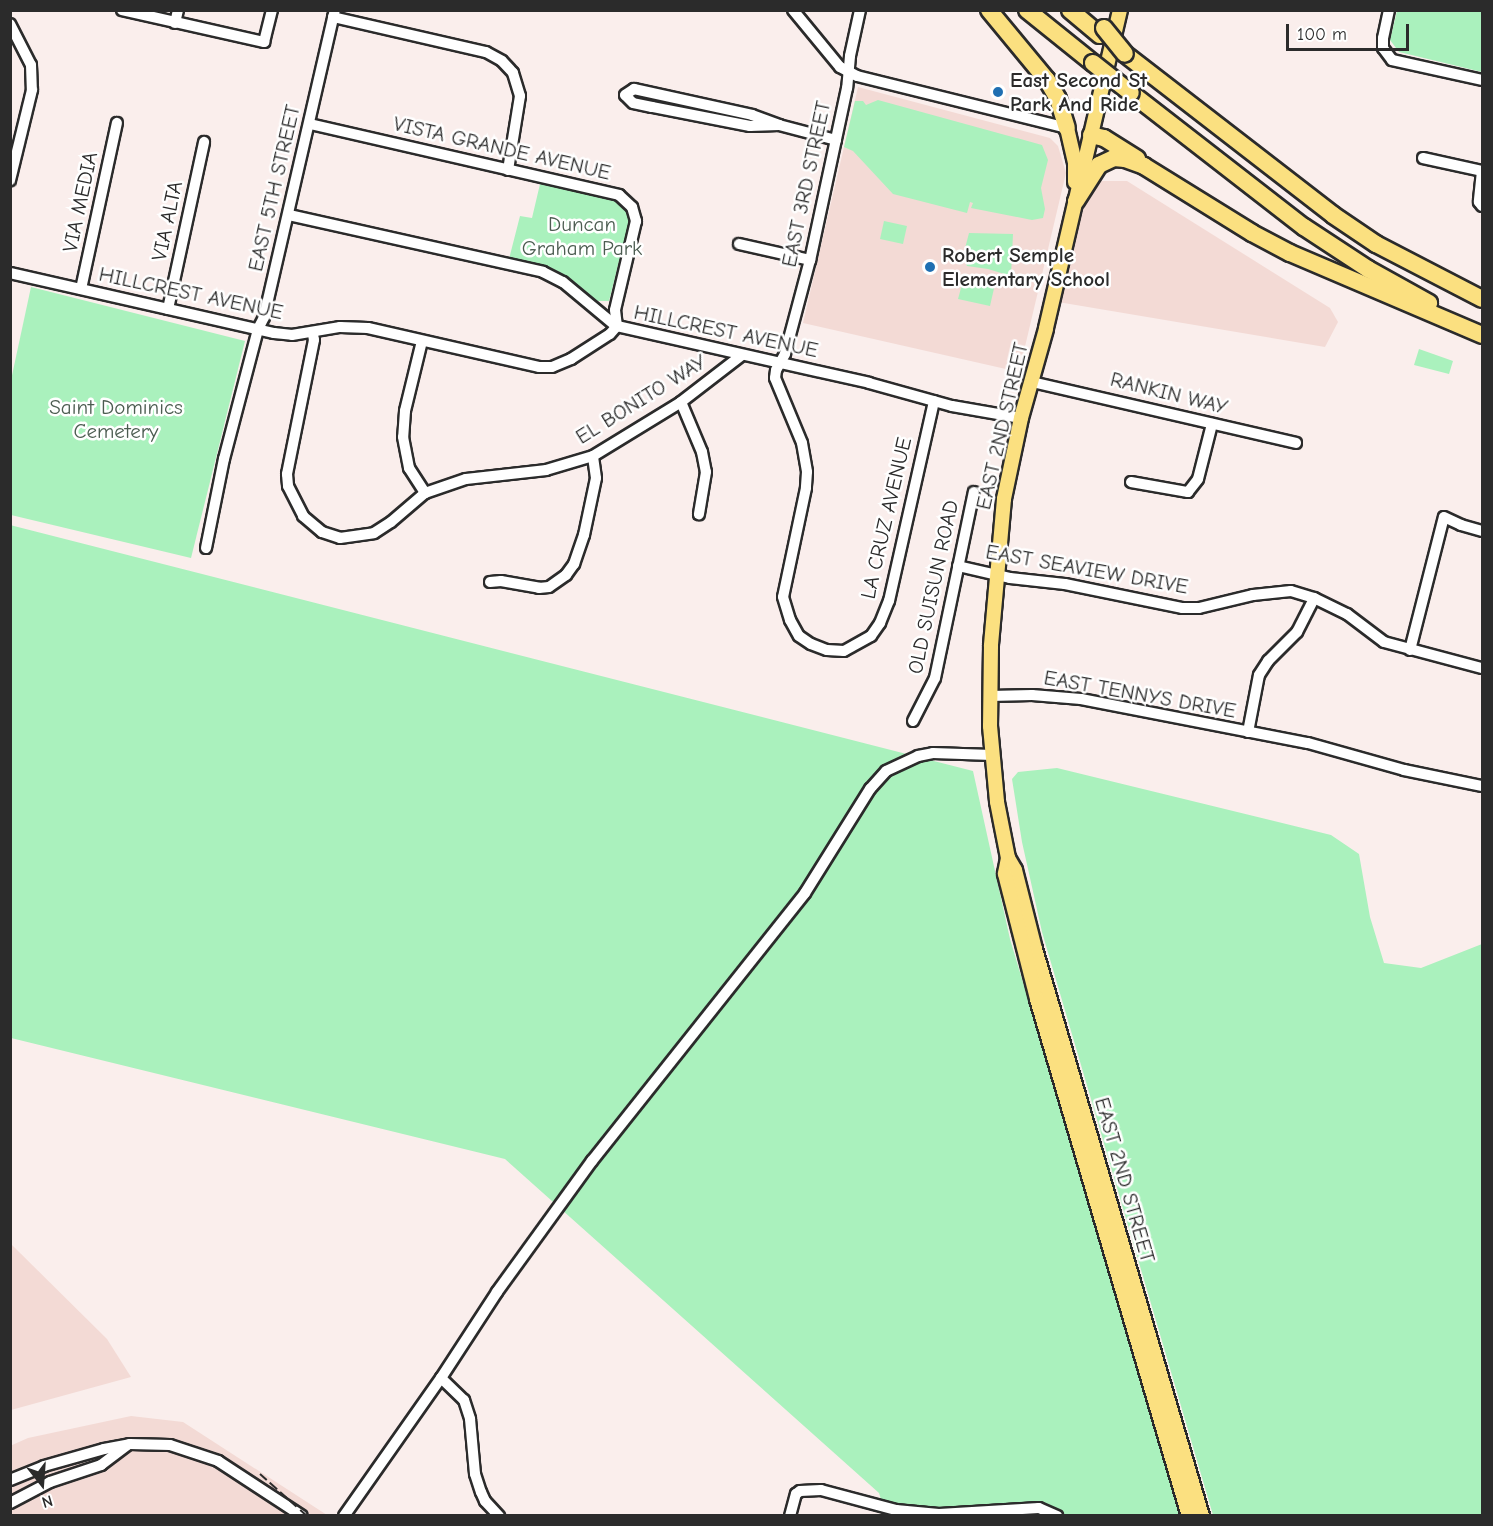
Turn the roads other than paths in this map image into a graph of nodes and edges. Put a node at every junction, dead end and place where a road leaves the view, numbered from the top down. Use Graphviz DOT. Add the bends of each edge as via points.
graph roads {
  1 [pos="122,10"];
  2 [pos="178,10"];
  3 [pos="272,10"];
  4 [pos="793,10"];
  5 [pos="860,10"];
  6 [pos="989,10"];
  7 [pos="1027,10"];
  8 [pos="1070,10"];
  9 [pos="1085,10"];
  10 [pos="1120,10"];
  11 [pos="1389,10"];
  12 [pos="334,14"];
  13 [pos="175,23"];
  14 [pos="10,24"];
  15 [pos="1102,32"];
  16 [pos="848,71"];
  17 [pos="1482,80"];
  18 [pos="117,123"];
  19 [pos="310,124"];
  20 [pos="779,126"];
  21 [pos="1067,128"];
  22 [pos="1091,135"];
  23 [pos="836,140"];
  24 [pos="204,142"];
  25 [pos="1423,158"];
  26 [pos="13,160"];
  27 [pos="1143,166"];
  28 [pos="508,170"];
  29 [pos="1482,171"];
  30 [pos="10,180"];
  31 [pos="1076,201"];
  32 [pos="1482,206"];
  33 [pos="289,215"];
  34 [pos="739,244"];
  35 [pos="810,260"];
  36 [pos="10,273"];
  37 [pos="81,289"];
  38 [pos="1482,298"];
  39 [pos="168,309"];
  40 [pos="617,326"];
  41 [pos="1482,327"];
  42 [pos="258,329"];
  43 [pos="313,334"];
  44 [pos="1482,335"];
  45 [pos="422,341"];
  46 [pos="742,355"];
  47 [pos="780,363"];
  48 [pos="1032,382"];
  49 [pos="934,401"];
  50 [pos="681,402"];
  51 [pos="1021,418"];
  52 [pos="1212,424"];
  53 [pos="1296,442"];
  54 [pos="593,456"];
  55 [pos="1131,482"];
  56 [pos="974,492"];
  57 [pos="425,493"];
  58 [pos="699,514"];
  59 [pos="1482,531"];
  60 [pos="206,548"];
  61 [pos="958,566"];
  62 [pos="996,574"];
  63 [pos="490,582"];
  64 [pos="1314,598"];
  65 [pos="1410,650"];
  66 [pos="1482,668"];
  67 [pos="990,696"];
  68 [pos="913,722"];
  69 [pos="1248,732"];
  70 [pos="992,754"];
  71 [pos="1482,786"];
  72 [pos="1008,858"];
  73 [pos="441,1378"];
  74 [pos="130,1444"];
  75 [pos="10,1480"];
  76 [pos="10,1503"];
  77 [pos="302,1515"];
  78 [pos="344,1515"];
  79 [pos="499,1515"];
  80 [pos="790,1515"];
  81 [pos="1057,1515"];
  82 [pos="1189,1515"];
  83 [pos="1202,1515"];
  1 -- 13 [label="street"];
  2 -- 13 [label="street"];
  3 -- 13 [label="street" via="264,42"];
  4 -- 16 [label="street"];
  5 -- 16 [label="street, EAST 3RD STREET"];
  6 -- 21 [label="highway" via="1047,80"];
  7 -- 41 [label="highway, bridge" via="1262,196 1336,249 1406,291"];
  8 -- 15 [label="highway"];
  9 -- 15 [label="highway"];
  10 -- 22 [label="main road, EAST 2ND STREET"];
  11 -- 17 [label="street" via="1383,48 1392,60"];
  12 -- 19 [label="street, EAST 5TH STREET"];
  12 -- 28 [label="street" via="486,52 502,62 513,73 520,96"];
  14 -- 26 [label="street" via="31,65 32,90"];
  15 -- 38 [label="highway, bridge" via="1333,216 1376,244"];
  16 -- 21 [label="street"];
  16 -- 23 [label="street, EAST 3RD STREET"];
  18 -- 37 [label="street, VIA MEDIA"];
  19 -- 28 [label="street, VISTA GRANDE AVENUE"];
  19 -- 33 [label="street, EAST 5TH STREET"];
  20 -- 20 [label="street" via="752,115 634,89 625,95 633,103 750,126"];
  20 -- 23 [label="street"];
  21 -- 22 [label="main road"];
  21 -- 31 [label="main road" via="1075,163"];
  22 -- 27 [label="highway" via="1104,138"];
  22 -- 31 [label="main road, EAST 2ND STREET"];
  23 -- 35 [label="street, EAST 3RD STREET"];
  24 -- 39 [label="street, VIA ALTA"];
  25 -- 29 [label="street"];
  26 -- 30 [label="street"];
  27 -- 31 [label="highway" via="1125,159 1104,161 1091,174"];
  27 -- 44 [label="highway" via="1290,253"];
  28 -- 40 [label="street, VISTA GRANDE AVENUE" via="619,195 632,207 636,221 615,310"];
  29 -- 32 [label="street"];
  31 -- 48 [label="main road, EAST 2ND STREET"];
  33 -- 40 [label="street" via="543,272 563,282"];
  33 -- 42 [label="street, EAST 5TH STREET"];
  34 -- 35 [label="street"];
  35 -- 47 [label="street, EAST 3RD STREET"];
  36 -- 37 [label="street, HILLCREST AVENUE"];
  37 -- 39 [label="street, HILLCREST AVENUE"];
  39 -- 42 [label="street, HILLCREST AVENUE"];
  40 -- 45 [label="street, HILLCREST AVENUE" via="571,359 552,366 521,365"];
  40 -- 46 [label="street, HILLCREST AVENUE"];
  42 -- 43 [label="street, HILLCREST AVENUE"];
  42 -- 60 [label="street, EAST 5TH STREET"];
  43 -- 45 [label="street, HILLCREST AVENUE" via="357,327"];
  43 -- 57 [label="street, EL BONITO WAY" via="315,340 287,474 288,486 303,516 322,532 340,538 353,537 374,533"];
  45 -- 57 [label="street" via="403,436 409,468"];
  46 -- 47 [label="street, HILLCREST AVENUE"];
  46 -- 50 [label="street, EL BONITO WAY"];
  47 -- 49 [label="street, HILLCREST AVENUE"];
  47 -- 49 [label="street, LA CRUZ AVENUE" via="776,383 802,443 807,472 783,597 800,636 827,650 844,651 859,645 880,623 889,601"];
  48 -- 51 [label="main road, EAST 2ND STREET"];
  48 -- 52 [label="street, RANKIN WAY"];
  49 -- 51 [label="street, HILLCREST AVENUE"];
  50 -- 54 [label="street, EL BONITO WAY"];
  50 -- 58 [label="street" via="706,472"];
  51 -- 62 [label="main road, EAST 2ND STREET" via="1004,499"];
  52 -- 53 [label="street, RANKIN WAY"];
  52 -- 55 [label="street" via="1198,479 1188,492"];
  54 -- 57 [label="street, EL BONITO WAY" via="546,470 466,479"];
  54 -- 63 [label="street" via="596,478 584,535 566,575 549,587 539,588"];
  56 -- 61 [label="street, OLD SUISUN ROAD"];
  59 -- 65 [label="street" via="1444,517"];
  61 -- 62 [label="street, EAST SEAVIEW DRIVE"];
  61 -- 68 [label="street, OLD SUISUN ROAD" via="934,678"];
  62 -- 64 [label="street, EAST SEAVIEW DRIVE" via="1107,591 1182,608 1291,591"];
  62 -- 67 [label="main road, EAST 2ND STREET"];
  64 -- 65 [label="street, EAST SEAVIEW DRIVE" via="1347,614 1384,642"];
  64 -- 69 [label="street" via="1297,632 1259,675"];
  65 -- 66 [label="street, EAST SEAVIEW DRIVE"];
  67 -- 69 [label="street, EAST TENNYS DRIVE" via="1081,699"];
  67 -- 70 [label="main road, EAST 2ND STREET"];
  69 -- 71 [label="street, EAST TENNYS DRIVE"];
  70 -- 72 [label="main road, EAST 2ND STREET"];
  70 -- 73 [label="street" via="918,756 901,762 878,780 806,893 603,1146"];
  72 -- 82 [label="main road, EAST 2ND STREET" via="1005,874 1034,987"];
  72 -- 83 [label="main road, EAST 2ND STREET" via="1016,870 1038,959"];
  73 -- 78 [label="street"];
  73 -- 79 [label="street" via="464,1400 470,1419 475,1474 485,1501"];
  74 -- 75 [label="street" via="44,1466"];
  74 -- 76 [label="street" via="101,1465 50,1482"];
  74 -- 77 [label="street" via="170,1445 210,1457"];
  80 -- 81 [label="street" via="796,1494 821,1490 896,1510 939,1514 1039,1508"];
}
